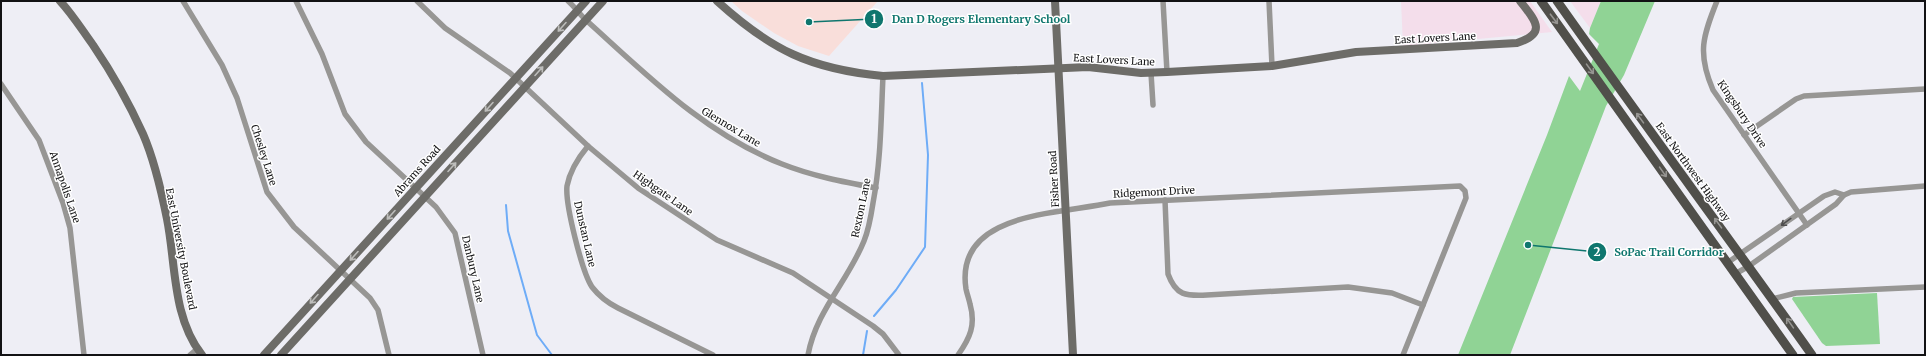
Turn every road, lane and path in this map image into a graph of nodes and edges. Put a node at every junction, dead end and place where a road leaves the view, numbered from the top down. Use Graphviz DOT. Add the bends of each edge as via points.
graph roads {
  1 [pos="60,1"];
  2 [pos="183,1"];
  3 [pos="296,1"];
  4 [pos="417,1"];
  5 [pos="568,1"];
  6 [pos="586,1"];
  7 [pos="603,1"];
  8 [pos="717,1"];
  9 [pos="1055,1"];
  10 [pos="1163,1"];
  11 [pos="1269,1"];
  12 [pos="1520,1"];
  13 [pos="1541,1"];
  14 [pos="1558,1"];
  15 [pos="1717,1"];
  16 [pos="578,10"];
  17 [pos="586,20"];
  18 [pos="1272,66"];
  19 [pos="1058,67"];
  20 [pos="1167,72"];
  21 [pos="1151,73"];
  22 [pos="883,76"];
  23 [pos="516,78"];
  24 [pos="1,84"];
  25 [pos="525,87"];
  26 [pos="1925,89"];
  27 [pos="1153,105"];
  28 [pos="1744,135"];
  29 [pos="588,146"];
  30 [pos="1925,186"];
  31 [pos="416,188"];
  32 [pos="876,188"];
  33 [pos="1844,195"];
  34 [pos="426,196"];
  35 [pos="1165,200"];
  36 [pos="1065,211"];
  37 [pos="1799,213"];
  38 [pos="1807,225"];
  39 [pos="1740,255"];
  40 [pos="1727,263"];
  41 [pos="1749,266"];
  42 [pos="341,271"];
  43 [pos="1735,274"];
  44 [pos="351,280"];
  45 [pos="1925,287"];
  46 [pos="831,299"];
  47 [pos="1772,299"];
  48 [pos="1424,304"];
  49 [pos="199,352"];
  50 [pos="84,355"];
  51 [pos="190,355"];
  52 [pos="264,355"];
  53 [pos="282,355"];
  54 [pos="389,355"];
  55 [pos="483,355"];
  56 [pos="713,355"];
  57 [pos="808,355"];
  58 [pos="899,355"];
  59 [pos="958,355"];
  60 [pos="1073,355"];
  61 [pos="1404,355"];
  62 [pos="1793,355"];
  63 [pos="1812,355"];
  1 -- 49 [label="street, East University Boulevard" via="104,62 144,136 167,220 178,297 186,328"];
  2 -- 42 [label="street, Chesley Lane" via="222,65 237,98 267,192 294,227"];
  3 -- 31 [label="street, Danbury Lane" via="322,54 345,114 366,142"];
  4 -- 23 [label="street, Highgate Lane" via="445,28"];
  5 -- 16 [label="street, Glennox Lane"];
  6 -- 16 [label="street, Abrams Road"];
  7 -- 17 [label="street"];
  8 -- 22 [label="street, East Lovers Lane" via="755,33 793,55 828,67"];
  9 -- 19 [label="street, Fisher Road"];
  10 -- 20 [label="street"];
  11 -- 18 [label="street"];
  12 -- 18 [label="street, East Lovers Lane" via="1531,16 1536,33 1532,38 1517,43 1356,52"];
  13 -- 40 [label="main road, one-way"];
  39 -- 14 [label="main road, East Northwest Highway, one-way"];
  15 -- 28 [label="street, Kingsbury Drive" via="1704,37 1703,57 1706,73 1713,90"];
  16 -- 17 [label="street, Glennox Lane"];
  16 -- 23 [label="street, Abrams Road, one-way"];
  25 -- 17 [label="street, one-way"];
  17 -- 32 [label="street, Glennox Lane" via="676,101 716,131 780,164 808,174"];
  18 -- 20 [label="street, East Lovers Lane"];
  19 -- 21 [label="street, East Lovers Lane"];
  19 -- 22 [label="street, East Lovers Lane"];
  19 -- 36 [label="street, Fisher Road"];
  20 -- 21 [label="street, East Lovers Lane"];
  21 -- 27 [label="street"];
  22 -- 32 [label="street, Rexton Lane"];
  23 -- 25 [label="street, Highgate Lane"];
  23 -- 31 [label="street, Abrams Road, one-way"];
  24 -- 50 [label="street, Annapolis Lane" via="39,140 63,203 70,228"];
  25 -- 29 [label="street, Highgate Lane"];
  34 -- 25 [label="street, one-way"];
  26 -- 28 [label="street" via="1804,96"];
  28 -- 37 [label="street, Kingsbury Drive"];
  29 -- 46 [label="street, Highgate Lane" via="662,206 729,246 793,273"];
  29 -- 56 [label="street, Dunstan Lane" via="571,171 567,200 583,266 592,287 609,303"];
  30 -- 33 [label="street" via="1858,191"];
  31 -- 34 [label="street, Danbury Lane"];
  31 -- 42 [label="street, Abrams Road, one-way"];
  32 -- 46 [label="street, Rexton Lane" via="865,239 851,269"];
  33 -- 37 [label="street" via="1835,192 1824,196"];
  33 -- 38 [label="street"];
  34 -- 44 [label="street"];
  34 -- 55 [label="street, Danbury Lane" via="455,233"];
  35 -- 36 [label="street, Ridgemont Drive" via="1110,203"];
  35 -- 48 [label="street" via="1168,274 1172,286 1180,293 1189,296 1348,287 1392,293"];
  35 -- 48 [label="street, Ridgemont Drive" via="1460,186 1465,191 1466,198"];
  36 -- 59 [label="street, Ridgemont Drive" via="1013,221 998,227 980,240 968,262 966,276 973,327"];
  36 -- 60 [label="street, Fisher Road"];
  37 -- 38 [label="street, Kingsbury Drive"];
  37 -- 39 [label="street, one-way"];
  38 -- 41 [label="street"];
  39 -- 40 [label="street"];
  39 -- 41 [label="main road, East Northwest Highway"];
  40 -- 43 [label="main road"];
  41 -- 43 [label="street"];
  41 -- 47 [label="main road, East Northwest Highway"];
  42 -- 44 [label="street, Chesley Lane"];
  42 -- 52 [label="street, Abrams Road, one-way"];
  43 -- 62 [label="main road"];
  44 -- 53 [label="street"];
  44 -- 54 [label="street, Chesley Lane" via="370,298 378,310"];
  45 -- 47 [label="street" via="1796,293"];
  46 -- 57 [label="street, Rexton Lane" via="813,335"];
  46 -- 58 [label="street, Highgate Lane" via="883,334"];
  63 -- 47 [label="main road, East Northwest Highway, one-way"];
  48 -- 61 [label="street"];
  49 -- 51 [label="street"];
}
